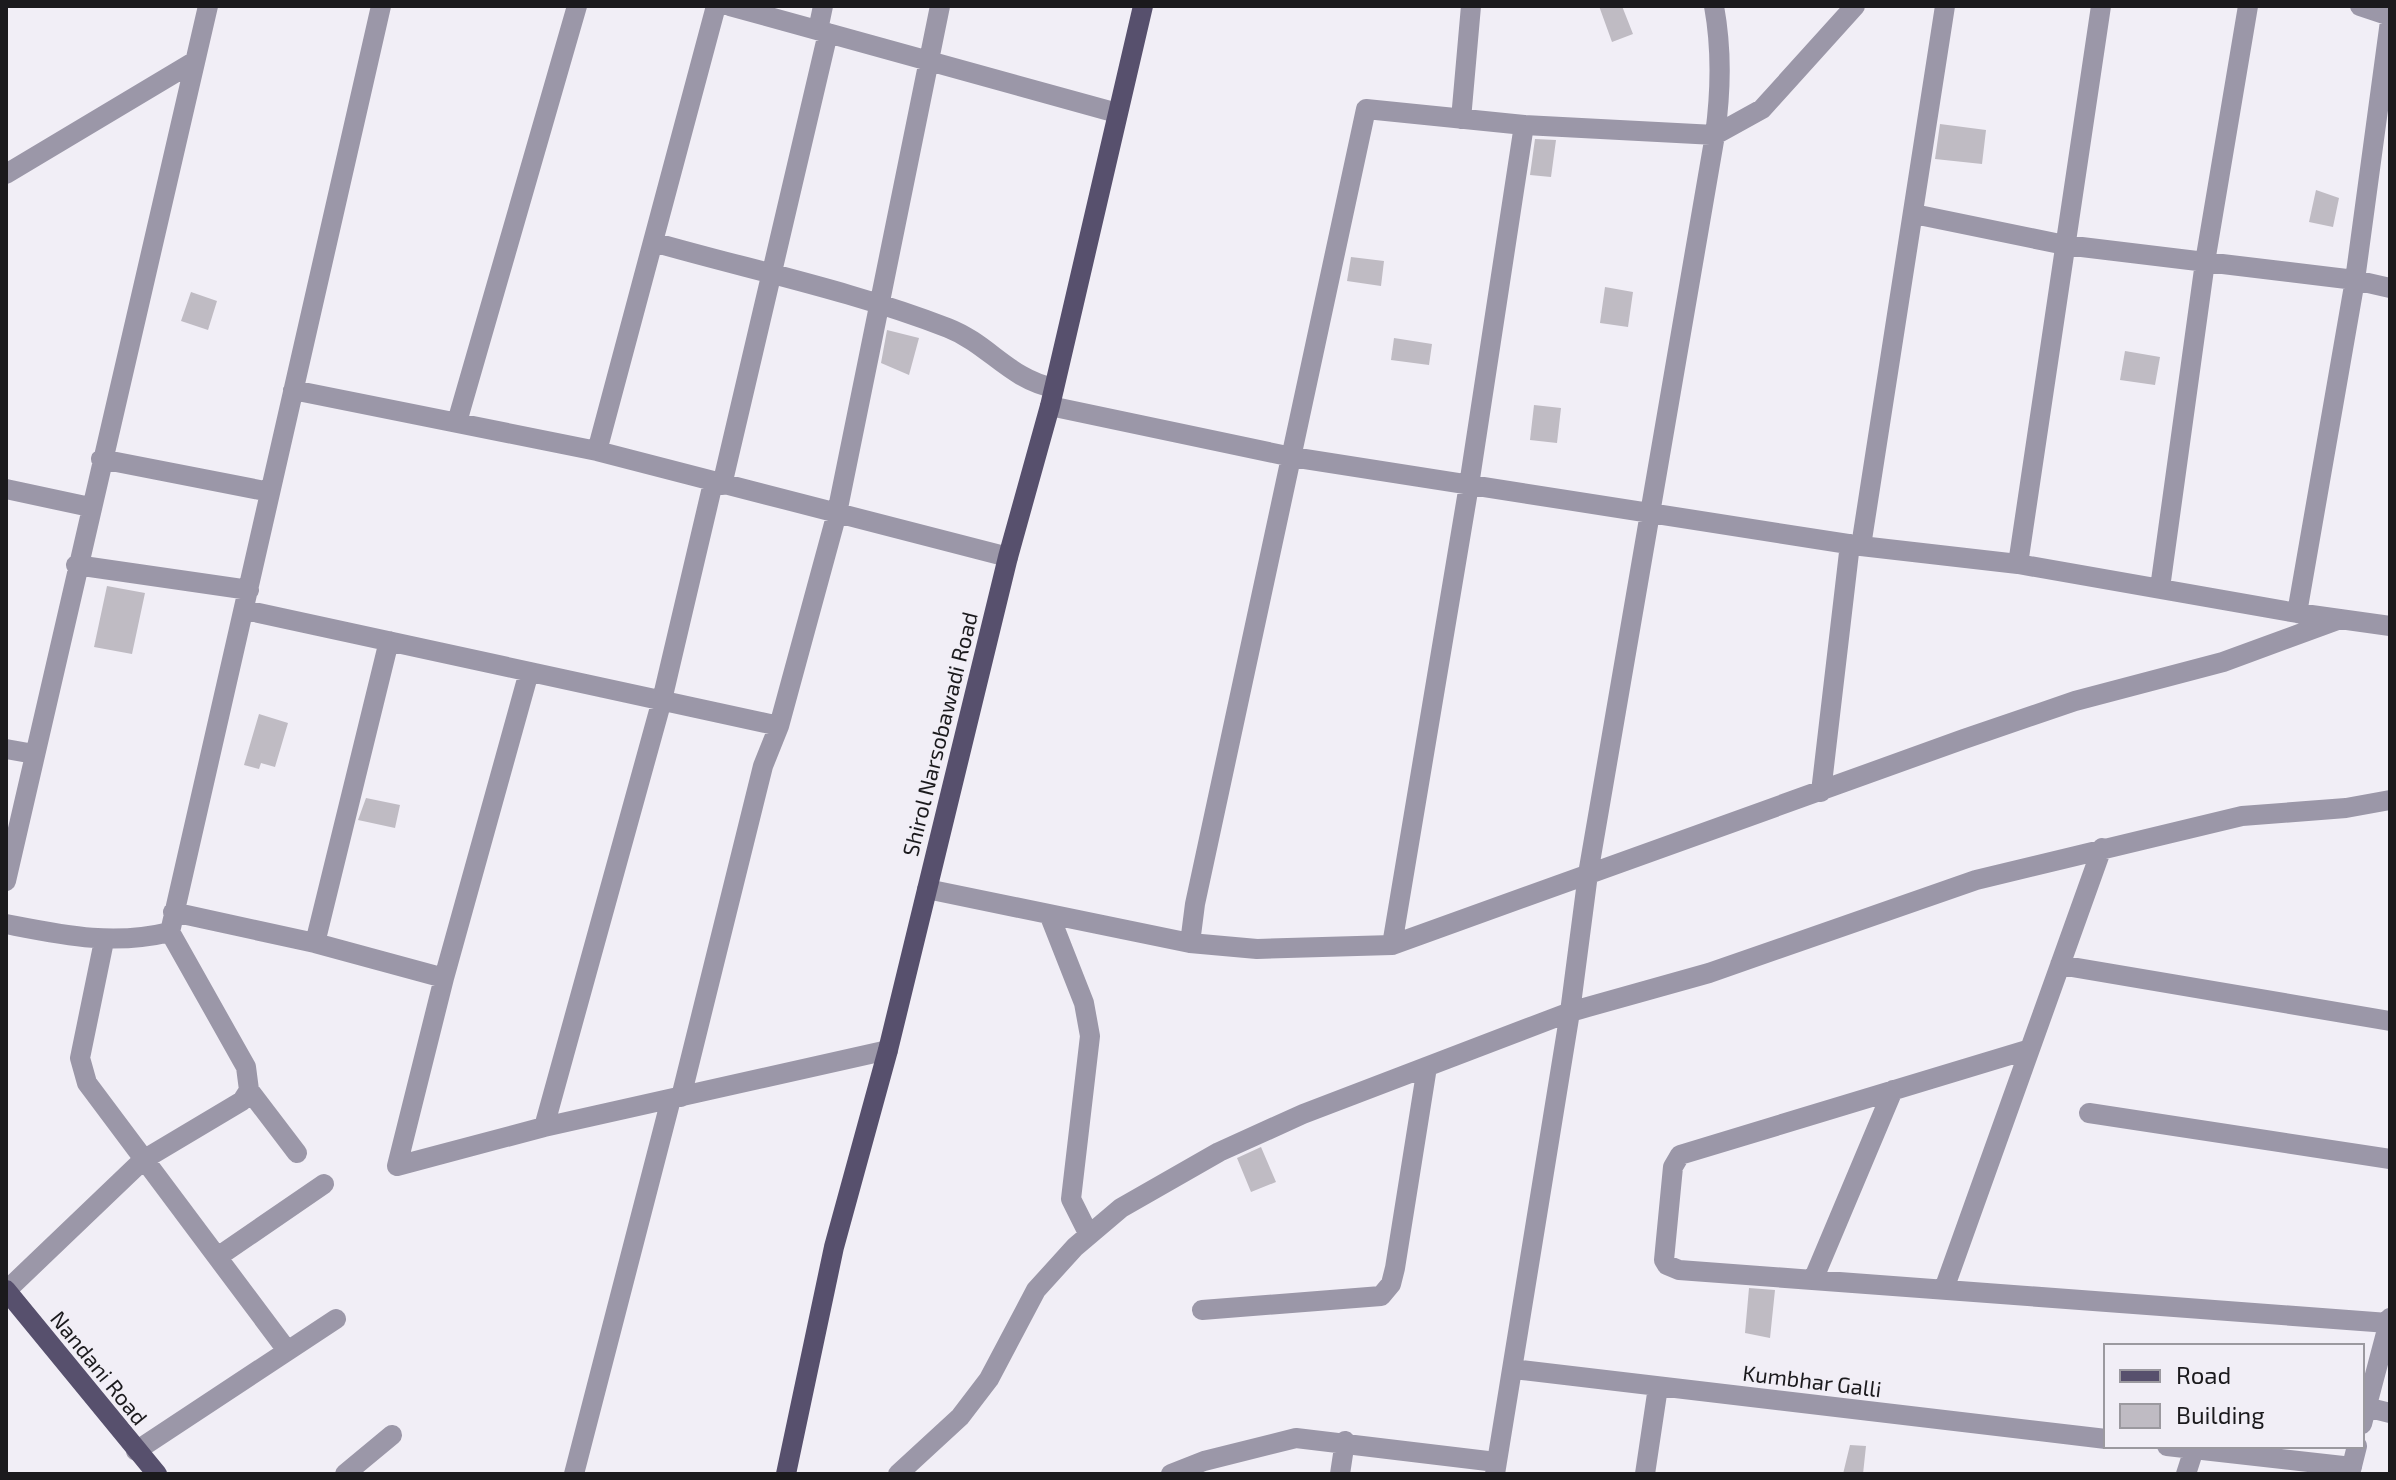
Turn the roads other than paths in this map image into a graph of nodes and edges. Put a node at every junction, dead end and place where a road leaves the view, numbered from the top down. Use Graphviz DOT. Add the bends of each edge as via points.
graph roads {
  1 [pos="208,6"];
  2 [pos="381,6"];
  3 [pos="577,6"];
  4 [pos="716,6"];
  5 [pos="730,6"];
  6 [pos="823,6"];
  7 [pos="940,6"];
  8 [pos="1143,6"];
  9 [pos="1471,6"];
  10 [pos="1714,6"];
  11 [pos="1855,6"];
  12 [pos="1945,6"];
  13 [pos="2101,6"];
  14 [pos="2248,6"];
  15 [pos="2360,6"];
  16 [pos="2390,19"];
  17 [pos="823,32"];
  18 [pos="928,60"];
  19 [pos="195,61"];
  20 [pos="1117,113"];
  21 [pos="1461,119"];
  22 [pos="1524,125"];
  23 [pos="1715,135"];
  24 [pos="6,174"];
  25 [pos="1914,214"];
  26 [pos="653,242"];
  27 [pos="2065,245"];
  28 [pos="2205,262"];
  29 [pos="769,275"];
  30 [pos="2355,280"];
  31 [pos="2390,288"];
  32 [pos="878,304"];
  33 [pos="293,390"];
  34 [pos="1052,397"];
  35 [pos="457,422"];
  36 [pos="597,451"];
  37 [pos="1292,457"];
  38 [pos="101,459"];
  39 [pos="717,484"];
  40 [pos="1469,485"];
  41 [pos="6,489"];
  42 [pos="270,492"];
  43 [pos="90,507"];
  44 [pos="1651,511"];
  45 [pos="837,513"];
  46 [pos="1855,545"];
  47 [pos="1008,557"];
  48 [pos="2018,564"];
  49 [pos="76,565"];
  50 [pos="2160,588"];
  51 [pos="247,600"];
  52 [pos="2297,613"];
  53 [pos="2340,619"];
  54 [pos="2390,626"];
  55 [pos="389,641"];
  56 [pos="529,672"];
  57 [pos="662,700"];
  58 [pos="779,726"];
  59 [pos="6,749"];
  60 [pos="34,754"];
  61 [pos="1821,792"];
  62 [pos="2390,800"];
  63 [pos="2102,848"];
  64 [pos="1588,874"];
  65 [pos="6,881"];
  66 [pos="927,889"];
  67 [pos="1049,914"];
  68 [pos="171,922"];
  69 [pos="6,924"];
  70 [pos="104,941"];
  71 [pos="315,943"];
  72 [pos="1190,943"];
  73 [pos="1392,945"];
  74 [pos="2060,965"];
  75 [pos="444,978"];
  76 [pos="1570,1012"];
  77 [pos="2390,1021"];
  78 [pos="2030,1049"];
  79 [pos="888,1050"];
  80 [pos="1427,1067"];
  81 [pos="249,1090"];
  82 [pos="1893,1090"];
  83 [pos="676,1098"];
  84 [pos="2089,1113"];
  85 [pos="544,1127"];
  86 [pos="297,1153"];
  87 [pos="2390,1159"];
  88 [pos="143,1160"];
  89 [pos="324,1184"];
  90 [pos="1089,1235"];
  91 [pos="219,1256"];
  92 [pos="1813,1280"];
  93 [pos="1944,1289"];
  94 [pos="6,1291"];
  95 [pos="1202,1310"];
  96 [pos="336,1319"];
  97 [pos="2389,1321"];
  98 [pos="286,1349"];
  99 [pos="1513,1369"];
  100 [pos="1658,1387"];
  101 [pos="2390,1413"];
  102 [pos="2364,1416"];
  103 [pos="392,1435"];
  104 [pos="2104,1439"];
  105 [pos="1345,1441"];
  106 [pos="2185,1448"];
  107 [pos="2357,1448"];
  108 [pos="2194,1449"];
  109 [pos="136,1451"];
  110 [pos="1203,1468"];
  111 [pos="1495,1468"];
  112 [pos="2351,1471"];
  113 [pos="157,1474"];
  114 [pos="345,1474"];
  115 [pos="574,1474"];
  116 [pos="786,1474"];
  117 [pos="898,1474"];
  118 [pos="1171,1474"];
  119 [pos="1340,1474"];
  120 [pos="1645,1474"];
  121 [pos="2186,1474"];
  1 -- 19 [label="street"];
  2 -- 33 [label="street"];
  3 -- 35 [label="street"];
  4 -- 26 [label="street"];
  5 -- 17 [label="street"];
  6 -- 17 [label="street"];
  7 -- 18 [label="street"];
  8 -- 20 [label="main road, Shirol Narsobawadi Road"];
  9 -- 21 [label="street"];
  10 -- 23 [label="street" via="1721,44"];
  11 -- 23 [label="street" via="1762,109"];
  12 -- 25 [label="street"];
  13 -- 27 [label="street"];
  14 -- 28 [label="street"];
  15 -- 16 [label="street"];
  16 -- 30 [label="street"];
  17 -- 18 [label="street"];
  17 -- 29 [label="street"];
  18 -- 20 [label="street"];
  18 -- 32 [label="street"];
  19 -- 24 [label="street"];
  19 -- 38 [label="street"];
  20 -- 34 [label="main road, Shirol Narsobawadi Road"];
  21 -- 22 [label="street"];
  21 -- 37 [label="street" via="1366,109"];
  22 -- 23 [label="street"];
  22 -- 40 [label="street"];
  23 -- 44 [label="street"];
  25 -- 27 [label="street"];
  25 -- 46 [label="street"];
  26 -- 29 [label="street"];
  26 -- 36 [label="street"];
  27 -- 28 [label="street"];
  27 -- 48 [label="street"];
  28 -- 30 [label="street"];
  28 -- 50 [label="street"];
  29 -- 32 [label="street"];
  29 -- 39 [label="street"];
  30 -- 31 [label="street"];
  30 -- 52 [label="street"];
  32 -- 34 [label="street" via="968,337"];
  32 -- 45 [label="street"];
  33 -- 35 [label="street"];
  33 -- 42 [label="street"];
  34 -- 37 [label="street"];
  34 -- 47 [label="main road, Shirol Narsobawadi Road"];
  35 -- 36 [label="street"];
  36 -- 39 [label="street"];
  37 -- 40 [label="street"];
  37 -- 72 [label="street"];
  38 -- 42 [label="street"];
  38 -- 43 [label="street"];
  39 -- 45 [label="street"];
  39 -- 57 [label="street"];
  40 -- 44 [label="street"];
  40 -- 73 [label="street"];
  41 -- 43 [label="street"];
  42 -- 51 [label="street"];
  43 -- 49 [label="street"];
  44 -- 46 [label="street"];
  44 -- 64 [label="street"];
  45 -- 47 [label="street"];
  45 -- 58 [label="street"];
  46 -- 48 [label="street"];
  46 -- 61 [label="street"];
  47 -- 66 [label="main road, Shirol Narsobawadi Road"];
  48 -- 50 [label="street"];
  49 -- 51 [label="street"];
  49 -- 60 [label="street"];
  50 -- 52 [label="street"];
  51 -- 55 [label="street"];
  51 -- 68 [label="street"];
  52 -- 53 [label="street"];
  53 -- 54 [label="street"];
  53 -- 61 [label="street" via="2223,662 2061,706"];
  55 -- 56 [label="street"];
  55 -- 71 [label="street"];
  56 -- 57 [label="street"];
  56 -- 75 [label="street"];
  57 -- 58 [label="street"];
  57 -- 85 [label="street"];
  58 -- 83 [label="street" via="763,766"];
  59 -- 60 [label="street"];
  60 -- 65 [label="street"];
  61 -- 64 [label="street"];
  62 -- 63 [label="street" via="2242,816"];
  63 -- 74 [label="street"];
  63 -- 76 [label="street" via="1976,880 1709,973"];
  64 -- 73 [label="street"];
  64 -- 76 [label="street"];
  66 -- 67 [label="street"];
  66 -- 79 [label="main road, Shirol Narsobawadi Road"];
  67 -- 72 [label="street"];
  67 -- 90 [label="street" via="1084,1003 1090,1036 1071,1199"];
  68 -- 70 [label="street" via="139,940"];
  68 -- 71 [label="street"];
  68 -- 81 [label="street" via="246,1067"];
  69 -- 70 [label="street"];
  70 -- 88 [label="street" via="82,1042 82,1070"];
  71 -- 75 [label="street"];
  72 -- 73 [label="street" via="1257,949"];
  74 -- 77 [label="street"];
  74 -- 78 [label="street"];
  75 -- 85 [label="street" via="397,1166"];
  76 -- 80 [label="street"];
  76 -- 99 [label="street"];
  78 -- 82 [label="street"];
  78 -- 93 [label="street"];
  79 -- 83 [label="street"];
  79 -- 116 [label="main road, Shirol Narsobawadi Road" via="834,1247"];
  80 -- 90 [label="street" via="1219,1152 1121,1208"];
  80 -- 95 [label="street" via="1387,1290 1381,1296"];
  81 -- 86 [label="street"];
  81 -- 88 [label="street" via="242,1101"];
  82 -- 92 [label="street"];
  82 -- 92 [label="street" via="1675,1161 1667,1265"];
  83 -- 85 [label="street"];
  83 -- 115 [label="street"];
  84 -- 87 [label="street"];
  88 -- 91 [label="street"];
  88 -- 94 [label="street"];
  89 -- 91 [label="street"];
  90 -- 117 [label="street" via="1036,1290 989,1379 960,1417"];
  91 -- 98 [label="street"];
  92 -- 93 [label="street"];
  93 -- 97 [label="street"];
  94 -- 109 [label="main road, Nandani Road"];
  96 -- 98 [label="street"];
  97 -- 102 [label="street"];
  98 -- 109 [label="street"];
  99 -- 100 [label="street, Kumbhar Galli"];
  99 -- 111 [label="street"];
  100 -- 104 [label="street, Kumbhar Galli"];
  100 -- 120 [label="street"];
  101 -- 102 [label="street"];
  103 -- 114 [label="street"];
  105 -- 110 [label="street" via="1296,1438"];
  105 -- 111 [label="street"];
  105 -- 119 [label="street"];
  106 -- 108 [label="street"];
  107 -- 112 [label="street"];
  108 -- 112 [label="street"];
  108 -- 121 [label="street"];
  109 -- 113 [label="main road, Nandani Road"];
  110 -- 118 [label="street"];
}
